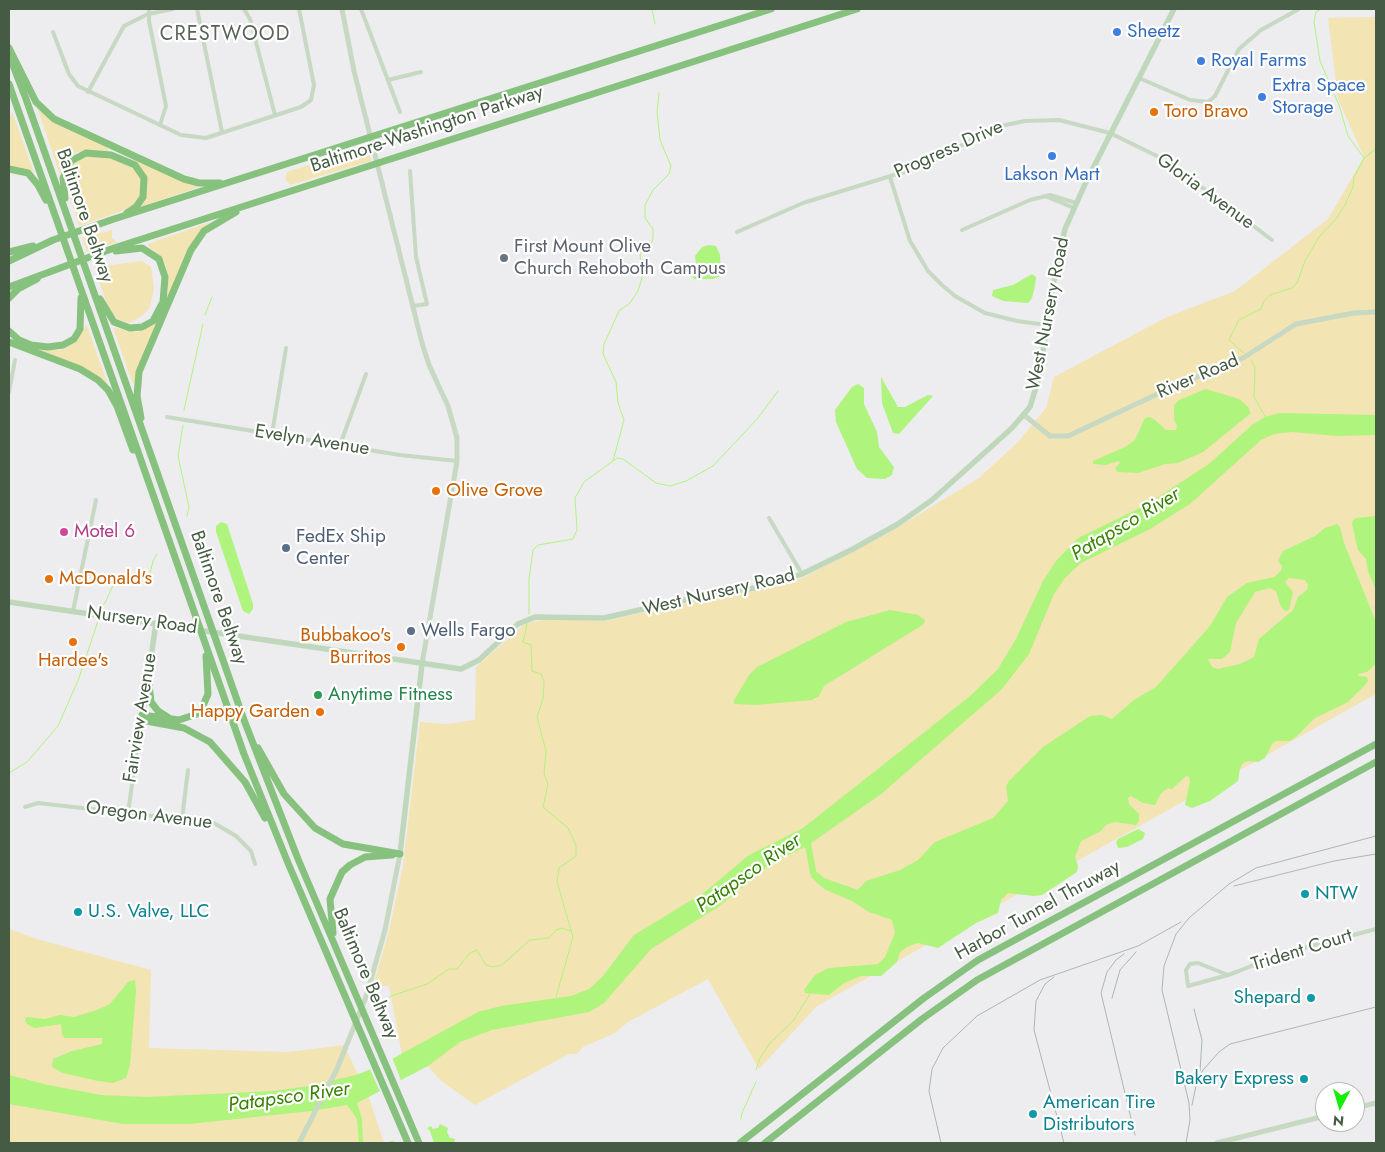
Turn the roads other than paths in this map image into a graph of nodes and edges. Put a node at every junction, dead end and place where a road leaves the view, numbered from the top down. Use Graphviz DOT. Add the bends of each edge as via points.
graph roads {
  1 [pos="148,9"];
  2 [pos="173,9"];
  3 [pos="198,9"];
  4 [pos="244,9"];
  5 [pos="299,9"];
  6 [pos="342,9"];
  7 [pos="361,9"];
  8 [pos="771,9"];
  9 [pos="857,9"];
  10 [pos="1174,9"];
  11 [pos="1299,9"];
  12 [pos="148,14"];
  13 [pos="53,32"];
  14 [pos="9,48"];
  15 [pos="9,55"];
  16 [pos="421,72"];
  17 [pos="1140,78"];
  18 [pos="388,80"];
  19 [pos="9,84"];
  20 [pos="88,92"];
  21 [pos="400,112"];
  22 [pos="275,116"];
  23 [pos="160,125"];
  24 [pos="222,132"];
  25 [pos="1110,133"];
  26 [pos="9,169"];
  27 [pos="410,171"];
  28 [pos="252,175"];
  29 [pos="890,177"];
  30 [pos="252,203"];
  31 [pos="1075,205"];
  32 [pos="67,216"];
  33 [pos="114,219"];
  34 [pos="58,224"];
  35 [pos="962,230"];
  36 [pos="737,232"];
  37 [pos="53,240"];
  38 [pos="1272,240"];
  39 [pos="9,252"];
  40 [pos="86,257"];
  41 [pos="9,261"];
  42 [pos="59,267"];
  43 [pos="79,281"];
  44 [pos="91,284"];
  45 [pos="9,287"];
  46 [pos="9,298"];
  47 [pos="413,306"];
  48 [pos="1376,312"];
  49 [pos="1047,325"];
  50 [pos="9,331"];
  51 [pos="9,342"];
  52 [pos="286,348"];
  53 [pos="15,360"];
  54 [pos="366,374"];
  55 [pos="9,392"];
  56 [pos="1024,415"];
  57 [pos="167,417"];
  58 [pos="272,434"];
  59 [pos="145,438"];
  60 [pos="340,445"];
  61 [pos="457,461"];
  62 [pos="154,496"];
  63 [pos="96,500"];
  64 [pos="769,518"];
  65 [pos="802,574"];
  66 [pos="9,602"];
  67 [pos="73,611"];
  68 [pos="156,622"];
  69 [pos="205,643"];
  70 [pos="422,664"];
  71 [pos="148,676"];
  72 [pos="142,718"];
  73 [pos="174,720"];
  74 [pos="244,720"];
  75 [pos="1376,744"];
  76 [pos="1376,762"];
  77 [pos="188,770"];
  78 [pos="24,807"];
  79 [pos="128,813"];
  80 [pos="182,818"];
  81 [pos="400,854"];
  82 [pos="288,863"];
  83 [pos="255,864"];
  84 [pos="1376,929"];
  85 [pos="338,952"];
  86 [pos="1228,975"];
  87 [pos="1315,1118"];
  88 [pos="299,1143"];
  89 [pos="408,1143"];
  90 [pos="419,1143"];
  91 [pos="740,1143"];
  92 [pos="765,1143"];
  93 [pos="1217,1143"];
  1 -- 12 [label="street"];
  2 -- 12 [label="street"];
  3 -- 24 [label="street"];
  4 -- 22 [label="street" via="250,19"];
  5 -- 22 [label="street" via="314,89 308,104"];
  6 -- 47 [label="street" via="369,133"];
  7 -- 18 [label="street"];
  8 -- 28 [label="highway, Baltimore-Washington Parkway"];
  9 -- 30 [label="highway, Baltimore-Washington Parkway"];
  10 -- 17 [label="main road, West Nursery Road"];
  11 -- 17 [label="street" via="1261,30 1239,49 1215,96 1208,102 1190,100"];
  12 -- 20 [label="street" via="132,20 122,30"];
  12 -- 23 [label="street" via="166,106"];
  13 -- 20 [label="street" via="69,74 78,86"];
  14 -- 28 [label="highway" via="36,102 61,123 191,182 224,182"];
  15 -- 32 [label="highway, Baltimore Beltway"];
  16 -- 18 [label="street"];
  17 -- 25 [label="main road, West Nursery Road"];
  18 -- 21 [label="street"];
  19 -- 34 [label="highway, Baltimore Beltway"];
  20 -- 23 [label="street"];
  22 -- 24 [label="street"];
  23 -- 24 [label="street" via="189,137 206,138"];
  25 -- 29 [label="street, Progress Drive" via="1059,120 1009,123 981,134 923,166"];
  25 -- 31 [label="main road, West Nursery Road"];
  25 -- 38 [label="street, Gloria Avenue" via="1166,161"];
  26 -- 34 [label="highway" via="21,170 33,178"];
  27 -- 47 [label="street" via="415,251 427,304"];
  28 -- 33 [label="highway, Baltimore-Washington Parkway"];
  29 -- 36 [label="street, Progress Drive" via="803,203"];
  29 -- 49 [label="street" via="910,241 928,271 942,285 954,296 984,312"];
  30 -- 40 [label="highway, Baltimore-Washington Parkway"];
  30 -- 59 [label="highway" via="210,226 191,250 139,372 137,396"];
  31 -- 35 [label="street" via="1057,195 1045,196"];
  31 -- 49 [label="main road, West Nursery Road" via="1061,245"];
  32 -- 33 [label="highway" via="64,172 75,158 92,152 128,160 144,178 145,192 140,203"];
  32 -- 44 [label="highway, Baltimore Beltway"];
  33 -- 37 [label="highway, Baltimore-Washington Parkway"];
  34 -- 43 [label="highway, Baltimore Beltway"];
  37 -- 39 [label="highway"];
  37 -- 41 [label="highway, Baltimore-Washington Parkway"];
  40 -- 42 [label="highway, Baltimore-Washington Parkway"];
  40 -- 44 [label="highway" via="142,248 159,259 165,277 163,302 157,316 147,325 136,328 114,322"];
  42 -- 45 [label="highway, Baltimore-Washington Parkway"];
  42 -- 46 [label="highway" via="18,289"];
  43 -- 50 [label="highway" via="82,324 78,334 69,342 57,347 39,346 19,340"];
  43 -- 62 [label="highway, Baltimore Beltway"];
  44 -- 59 [label="highway, Baltimore Beltway"];
  47 -- 61 [label="street" via="428,365 454,423"];
  48 -- 56 [label="street, River Road" via="1296,324 1243,358 1160,392 1068,436 1050,436"];
  49 -- 56 [label="main road, West Nursery Road" via="1037,388"];
  51 -- 62 [label="highway" via="80,368 103,384 116,406"];
  52 -- 58 [label="street"];
  53 -- 55 [label="street"];
  54 -- 60 [label="street"];
  56 -- 65 [label="main road, West Nursery Road" via="916,512 885,532"];
  57 -- 58 [label="street, Evelyn Avenue"];
  58 -- 60 [label="street, Evelyn Avenue"];
  59 -- 74 [label="highway, Baltimore Beltway"];
  60 -- 61 [label="street, Evelyn Avenue"];
  61 -- 70 [label="street"];
  62 -- 69 [label="highway, Baltimore Beltway"];
  63 -- 67 [label="street"];
  64 -- 65 [label="street"];
  65 -- 70 [label="main road, West Nursery Road" via="765,586 604,618 534,617 518,624 469,666 461,669"];
  66 -- 67 [label="main road, Nursery Road"];
  67 -- 68 [label="main road, Nursery Road"];
  68 -- 70 [label="main road, Nursery Road"];
  68 -- 71 [label="main road, Fairview Avenue"];
  69 -- 73 [label="highway" via="206,702 191,717"];
  69 -- 82 [label="highway, Baltimore Beltway" via="244,754"];
  70 -- 81 [label="main road"];
  71 -- 72 [label="main road, Fairview Avenue"];
  71 -- 73 [label="highway" via="151,702"];
  72 -- 73 [label="highway"];
  72 -- 79 [label="street, Fairview Avenue"];
  72 -- 82 [label="highway" via="184,728 203,736 219,750 252,793"];
  74 -- 81 [label="highway" via="284,794 315,828 343,844"];
  74 -- 85 [label="highway, Baltimore Beltway"];
  75 -- 91 [label="highway, Harbor Tunnel Thruway" via="978,960 924,998"];
  76 -- 92 [label="highway, Harbor Tunnel Thruway" via="977,980 922,1019"];
  77 -- 80 [label="street"];
  78 -- 79 [label="street, Oregon Avenue" via="38,803"];
  79 -- 80 [label="street, Oregon Avenue"];
  80 -- 83 [label="street, Oregon Avenue" via="226,828 251,851"];
  81 -- 85 [label="highway" via="357,860 336,880 330,909"];
  81 -- 88 [label="street" via="385,930 366,997 337,1069"];
  82 -- 89 [label="highway, Baltimore Beltway"];
  84 -- 86 [label="street, Trident Court" via="1282,954"];
  85 -- 90 [label="highway, Baltimore Beltway"];
  86 -- 86 [label="street, Trident Court" via="1188,986 1186,970 1190,964 1198,963"];
  87 -- 93 [label="street"];
}
